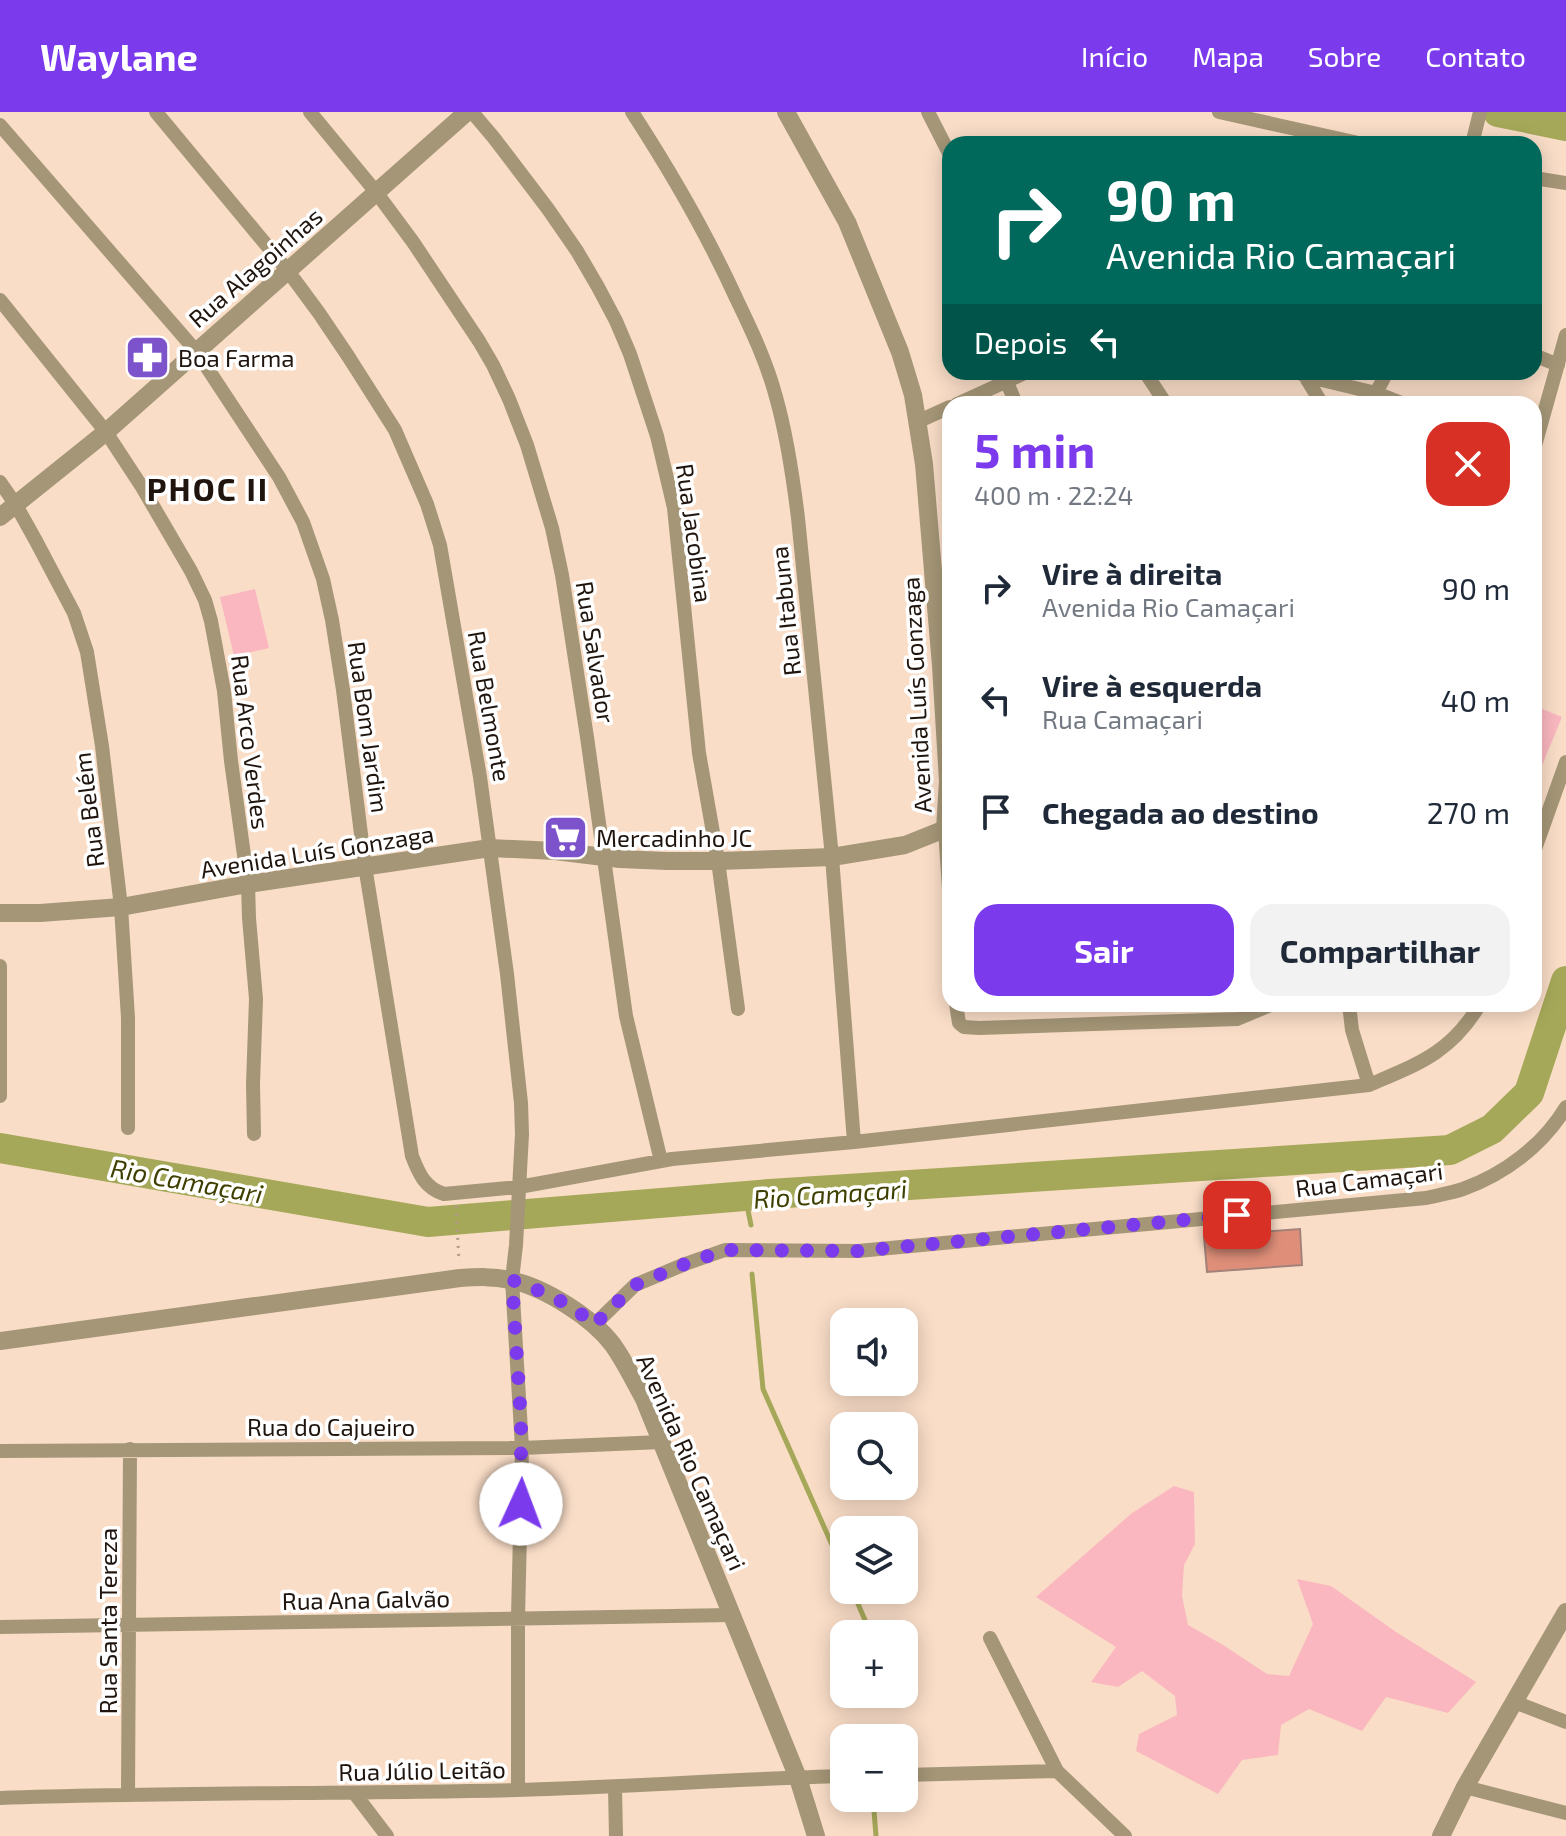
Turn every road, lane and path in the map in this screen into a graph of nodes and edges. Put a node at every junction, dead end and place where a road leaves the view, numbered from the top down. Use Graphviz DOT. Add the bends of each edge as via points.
graph roads {
  1 [pos="156,112"];
  2 [pos="310,112"];
  3 [pos="469,112"];
  4 [pos="632,112"];
  5 [pos="786,112"];
  6 [pos="928,112"];
  7 [pos="1219,112"];
  8 [pos="1480,112"];
  9 [pos="3,136"];
  10 [pos="1327,136"];
  11 [pos="1474,136"];
  12 [pos="942,139"];
  13 [pos="1542,179"];
  14 [pos="1566,183"];
  15 [pos="376,192"];
  16 [pos="288,271"];
  17 [pos="0,300"];
  18 [pos="1566,335"];
  19 [pos="196,351"];
  20 [pos="1542,358"];
  21 [pos="1558,365"];
  22 [pos="1011,380"];
  23 [pos="1325,380"];
  24 [pos="1383,380"];
  25 [pos="1007,382"];
  26 [pos="1376,393"];
  27 [pos="975,396"];
  28 [pos="1013,396"];
  29 [pos="1384,396"];
  30 [pos="942,411"];
  31 [pos="919,421"];
  32 [pos="1542,421"];
  33 [pos="106,432"];
  34 [pos="0,482"];
  35 [pos="16,505"];
  36 [pos="0,517"];
  37 [pos="942,579"];
  38 [pos="1566,762"];
  39 [pos="1542,830"];
  40 [pos="942,831"];
  41 [pos="490,848"];
  42 [pos="603,856"];
  43 [pos="832,857"];
  44 [pos="718,861"];
  45 [pos="365,866"];
  46 [pos="248,884"];
  47 [pos="121,907"];
  48 [pos="0,913"];
  49 [pos="0,966"];
  50 [pos="738,1009"];
  51 [pos="957,1012"];
  52 [pos="1256,1012"];
  53 [pos="1350,1012"];
  54 [pos="1474,1012"];
  55 [pos="1369,1085"];
  56 [pos="0,1096"];
  57 [pos="1566,1107"];
  58 [pos="128,1128"];
  59 [pos="254,1134"];
  60 [pos="854,1142"];
  61 [pos="661,1161"];
  62 [pos="519,1187"];
  63 [pos="456,1213"];
  64 [pos="460,1278"];
  65 [pos="512,1280"];
  66 [pos="594,1325"];
  67 [pos="0,1341"];
  68 [pos="661,1442"];
  69 [pos="522,1448"];
  70 [pos="130,1449"];
  71 [pos="0,1451"];
  72 [pos="732,1615"];
  73 [pos="1565,1616"];
  74 [pos="518,1618"];
  75 [pos="128,1626"];
  76 [pos="0,1627"];
  77 [pos="990,1638"];
  78 [pos="1514,1702"];
  79 [pos="1566,1722"];
  80 [pos="1057,1771"];
  81 [pos="918,1775"];
  82 [pos="830,1777"];
  83 [pos="798,1778"];
  84 [pos="1465,1787"];
  85 [pos="615,1788"];
  86 [pos="518,1790"];
  87 [pos="128,1794"];
  88 [pos="355,1794"];
  89 [pos="0,1798"];
  90 [pos="1566,1813"];
  91 [pos="387,1836"];
  92 [pos="616,1836"];
  93 [pos="816,1836"];
  94 [pos="1125,1836"];
  95 [pos="1441,1836"];
  1 -- 16 [label="street, Rua Belmonte"];
  2 -- 15 [label="street, Rua Salvador"];
  3 -- 15 [label="street, Rua Alagoinhas"];
  3 -- 44 [label="street, Rua Jacobina" via="577,251 616,321 642,388 674,508 699,753"];
  4 -- 43 [label="street, Rua Itabuna" via="716,254 776,396 796,503"];
  5 -- 31 [label="street, Avenida Luís Gonzaga" via="853,234 900,352"];
  6 -- 12 [label="street"];
  7 -- 10 [label="street"];
  8 -- 11 [label="street"];
  9 -- 19 [label="street, Rua Bom Jardim"];
  13 -- 14 [label="street"];
  15 -- 16 [label="street, Rua Alagoinhas"];
  15 -- 42 [label="street, Rua Salvador" via="486,353 527,445 565,589"];
  16 -- 19 [label="street, Rua Alagoinhas"];
  16 -- 41 [label="street, Rua Belmonte" via="395,430 427,504 440,545"];
  17 -- 33 [label="street, Rua Arco Verdes"];
  18 -- 21 [label="street"];
  19 -- 33 [label="street, Rua Alagoinhas"];
  19 -- 45 [label="street, Rua Bom Jardim" via="279,477 314,551 335,634"];
  20 -- 21 [label="street"];
  21 -- 32 [label="street"];
  22 -- 25 [label="street"];
  23 -- 26 [label="street"];
  24 -- 26 [label="street"];
  25 -- 27 [label="street"];
  25 -- 28 [label="street"];
  26 -- 29 [label="street"];
  30 -- 31 [label="street"];
  31 -- 37 [label="street, Avenida Luís Gonzaga"];
  33 -- 35 [label="street, Rua Alagoinhas"];
  33 -- 46 [label="street, Rua Arco Verdes" via="205,600 220,665"];
  34 -- 35 [label="street, Rua Belém"];
  35 -- 36 [label="street, Rua Alagoinhas"];
  35 -- 47 [label="street, Rua Belém" via="74,613 87,652"];
  38 -- 39 [label="street"];
  40 -- 43 [label="street, Avenida Luís Gonzaga" via="905,845"];
  41 -- 42 [label="street, Avenida Luís Gonzaga"];
  41 -- 45 [label="street, Avenida Luís Gonzaga"];
  41 -- 62 [label="street, Rua Belmonte" via="521,1103"];
  42 -- 44 [label="street, Avenida Luís Gonzaga"];
  42 -- 61 [label="street, Rua Salvador" via="626,1016"];
  43 -- 44 [label="street, Avenida Luís Gonzaga"];
  43 -- 60 [label="street, Rua Itabuna"];
  44 -- 50 [label="street, Rua Jacobina"];
  45 -- 46 [label="street, Avenida Luís Gonzaga"];
  45 -- 62 [label="street, Rua Bom Jardim" via="418,1171 425,1183 444,1194"];
  46 -- 47 [label="street, Avenida Luís Gonzaga"];
  46 -- 59 [label="street, Rua Arco Verdes" via="256,999"];
  47 -- 48 [label="street, Avenida Luís Gonzaga"];
  47 -- 58 [label="street, Rua Belém"];
  49 -- 56 [label="street"];
  51 -- 52 [label="street" via="964,1027 979,1028 1237,1019"];
  53 -- 55 [label="street"];
  54 -- 55 [label="street, Rua Bom Jardim" via="1445,1046 1420,1064"];
  55 -- 60 [label="street, Rua Bom Jardim"];
  57 -- 66 [label="street, Rua Camaçari" via="1542,1140 1496,1174 1426,1198 858,1251 725,1250 635,1285"];
  60 -- 61 [label="street, Rua Bom Jardim"];
  61 -- 62 [label="street, Rua Bom Jardim"];
  62 -- 65 [label="street"];
  63 -- 64 [label="path"];
  64 -- 65 [label="street, Avenida Rio Camaçari"];
  64 -- 67 [label="street, Avenida Rio Camaçari"];
  65 -- 66 [label="street, Avenida Rio Camaçari"];
  65 -- 69 [label="street"];
  66 -- 68 [label="street, Avenida Rio Camaçari" via="625,1364"];
  68 -- 69 [label="street, Rua do Cajueiro"];
  68 -- 72 [label="street, Avenida Rio Camaçari"];
  69 -- 70 [label="street, Rua do Cajueiro"];
  69 -- 74 [label="street"];
  70 -- 71 [label="street, Rua do Cajueiro"];
  70 -- 75 [label="street, Rua Santa Tereza"];
  72 -- 74 [label="street, Rua Ana Galvão"];
  72 -- 83 [label="street, Avenida Rio Camaçari"];
  73 -- 78 [label="street"];
  74 -- 75 [label="street, Rua Ana Galvão"];
  74 -- 86 [label="street"];
  75 -- 76 [label="street, Rua Ana Galvão"];
  75 -- 87 [label="street, Rua Santa Tereza"];
  77 -- 80 [label="street"];
  78 -- 79 [label="street"];
  78 -- 84 [label="street"];
  80 -- 81 [label="street"];
  80 -- 94 [label="street"];
  82 -- 83 [label="street, Rua Júlio Leitão"];
  83 -- 85 [label="street, Rua Júlio Leitão"];
  83 -- 93 [label="street, Avenida Rio Camaçari"];
  84 -- 90 [label="street"];
  84 -- 95 [label="street"];
  85 -- 86 [label="street, Rua Júlio Leitão"];
  85 -- 92 [label="street"];
  86 -- 88 [label="street, Rua Júlio Leitão"];
  87 -- 88 [label="street, Rua Júlio Leitão"];
  87 -- 89 [label="street, Rua Júlio Leitão"];
  88 -- 91 [label="street"];
}
